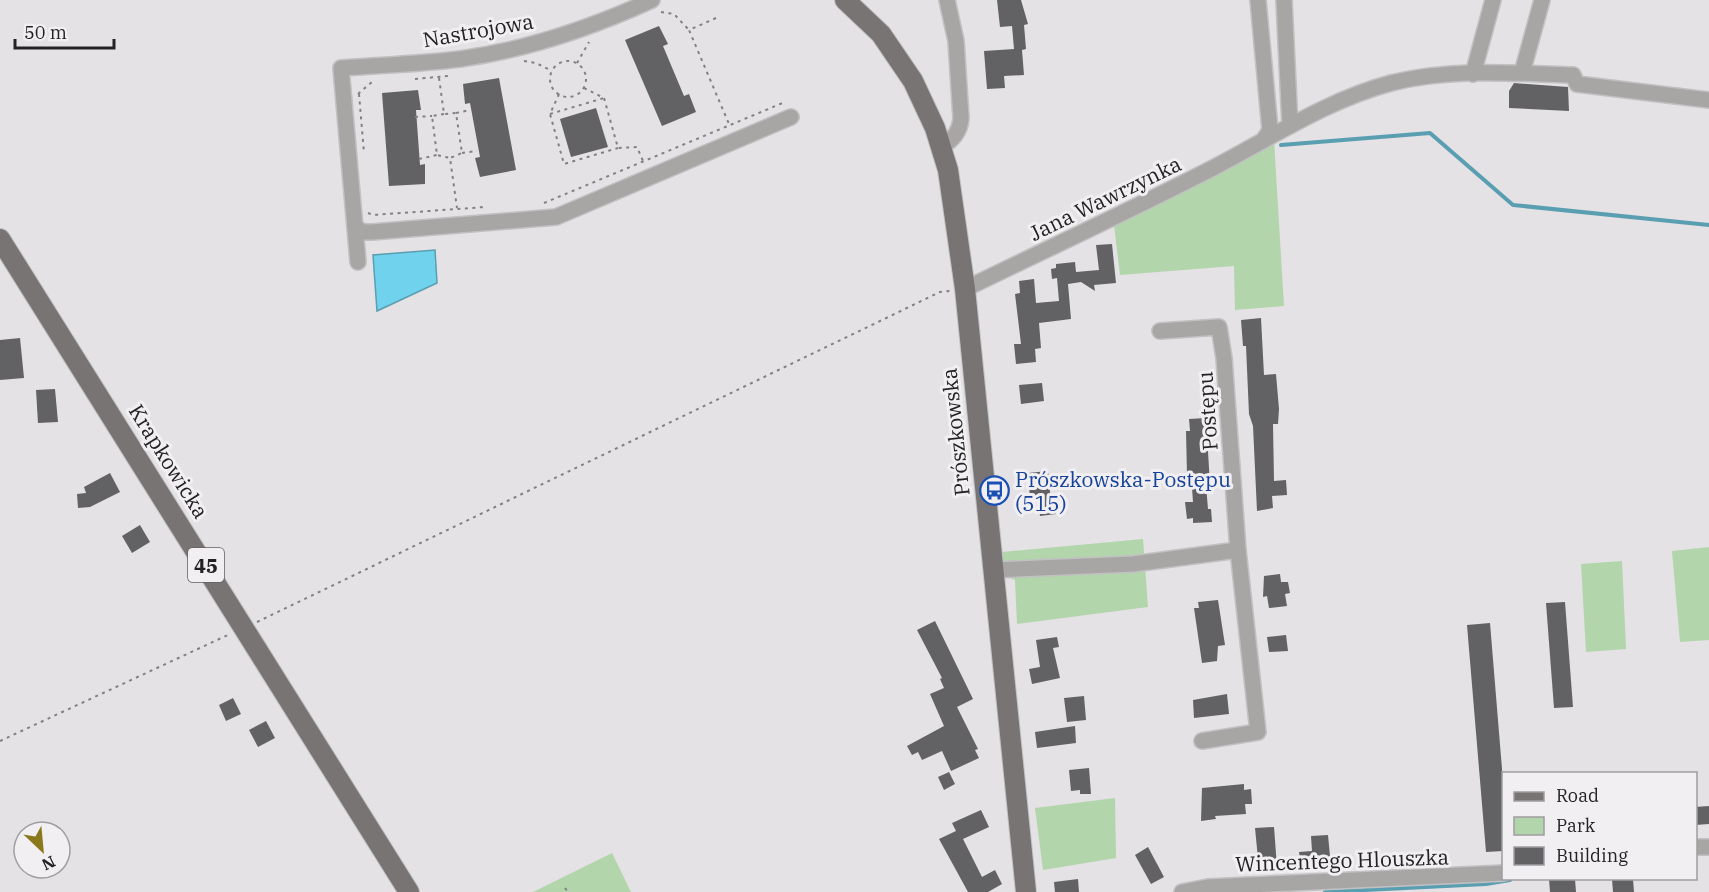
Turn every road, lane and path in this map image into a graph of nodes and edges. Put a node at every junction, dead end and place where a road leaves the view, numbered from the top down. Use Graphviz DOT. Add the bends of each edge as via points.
graph roads {
  1 [pos="845,0"];
  2 [pos="947,0"];
  3 [pos="1258,0"];
  4 [pos="1284,0"];
  5 [pos="1493,0"];
  6 [pos="1542,0"];
  7 [pos="653,7"];
  8 [pos="716,18"];
  9 [pos="689,30"];
  10 [pos="590,41"];
  11 [pos="577,63"];
  12 [pos="1522,73"];
  13 [pos="1473,74"];
  14 [pos="439,78"];
  15 [pos="584,88"];
  16 [pos="559,94"];
  17 [pos="604,98"];
  18 [pos="1709,100"];
  19 [pos="785,102"];
  20 [pos="470,110"];
  21 [pos="456,113"];
  22 [pos="444,114"];
  23 [pos="550,114"];
  24 [pos="432,116"];
  25 [pos="415,117"];
  26 [pos="791,117"];
  27 [pos="729,125"];
  28 [pos="1290,126"];
  29 [pos="736,141"];
  30 [pos="1263,141"];
  31 [pos="942,147"];
  32 [pos="618,148"];
  33 [pos="477,151"];
  34 [pos="462,153"];
  35 [pos="437,155"];
  36 [pos="450,158"];
  37 [pos="419,159"];
  38 [pos="644,162"];
  39 [pos="650,177"];
  40 [pos="543,203"];
  41 [pos="489,207"];
  42 [pos="457,209"];
  43 [pos="354,220"];
  44 [pos="459,226"];
  45 [pos="0,239"];
  46 [pos="358,262"];
  47 [pos="965,289"];
  48 [pos="1160,331"];
  49 [pos="1238,550"];
  50 [pos="993,570"];
  51 [pos="244,628"];
  52 [pos="0,741"];
  53 [pos="1202,741"];
  54 [pos="1502,873"];
  55 [pos="566,888"];
  56 [pos="409,892"];
  57 [pos="568,892"];
  58 [pos="1026,892"];
  59 [pos="1182,892"];
  1 -- 31 [label="main road, Prószkowska" via="898,55 927,106"];
  2 -- 31 [label="street" via="956,41 961,118 954,138"];
  3 -- 30 [label="street" via="1270,130"];
  4 -- 28 [label="street"];
  5 -- 13 [label="street"];
  6 -- 12 [label="street"];
  7 -- 9 [label="path" via="674,14"];
  7 -- 43 [label="street, Nastrojowa" via="460,59 341,68"];
  8 -- 9 [label="path"];
  9 -- 27 [label="path"];
  10 -- 11 [label="path"];
  11 -- 15 [label="path" via="586,77"];
  11 -- 16 [label="path" via="560,63 552,71 551,83"];
  12 -- 13 [label="street, Jana Wawrzynka"];
  12 -- 18 [label="street, Jana Wawrzynka" via="1573,75 1577,84"];
  13 -- 28 [label="street, Jana Wawrzynka" via="1390,84"];
  14 -- 22 [label="path"];
  15 -- 16 [label="path" via="574,96"];
  15 -- 17 [label="path"];
  16 -- 23 [label="path"];
  17 -- 23 [label="path"];
  17 -- 32 [label="path"];
  19 -- 27 [label="path"];
  20 -- 21 [label="path"];
  21 -- 22 [label="path"];
  21 -- 34 [label="path"];
  22 -- 24 [label="path"];
  23 -- 32 [label="path" via="564,164"];
  24 -- 25 [label="path"];
  24 -- 35 [label="path"];
  26 -- 29 [label="street"];
  27 -- 29 [label="path"];
  27 -- 38 [label="path"];
  28 -- 30 [label="street, Jana Wawrzynka"];
  29 -- 39 [label="street"];
  30 -- 47 [label="street, Jana Wawrzynka" via="1134,209"];
  31 -- 47 [label="main road, Prószkowska"];
  32 -- 38 [label="path" via="637,147"];
  33 -- 34 [label="path"];
  34 -- 36 [label="path"];
  35 -- 36 [label="path"];
  35 -- 37 [label="path"];
  36 -- 42 [label="path"];
  38 -- 39 [label="path"];
  38 -- 40 [label="path"];
  39 -- 44 [label="street" via="556,217"];
  41 -- 42 [label="path"];
  42 -- 43 [label="path" via="372,215"];
  42 -- 44 [label="path"];
  43 -- 44 [label="street" via="362,232"];
  43 -- 46 [label="street"];
  45 -- 51 [label="main road, Krapkowicka / 45"];
  47 -- 50 [label="main road, Prószkowska"];
  47 -- 51 [label="path" via="940,292"];
  48 -- 49 [label="street, Postępu" via="1219,327"];
  49 -- 50 [label="street" via="1133,564"];
  49 -- 53 [label="street, Postępu" via="1258,732"];
  50 -- 58 [label="main road, Prószkowska"];
  51 -- 52 [label="path"];
  51 -- 56 [label="main road, Krapkowicka / 45"];
  54 -- 59 [label="street, Wincentego Hlouszka" via="1208,887"];
  55 -- 57 [label="path"];
}
